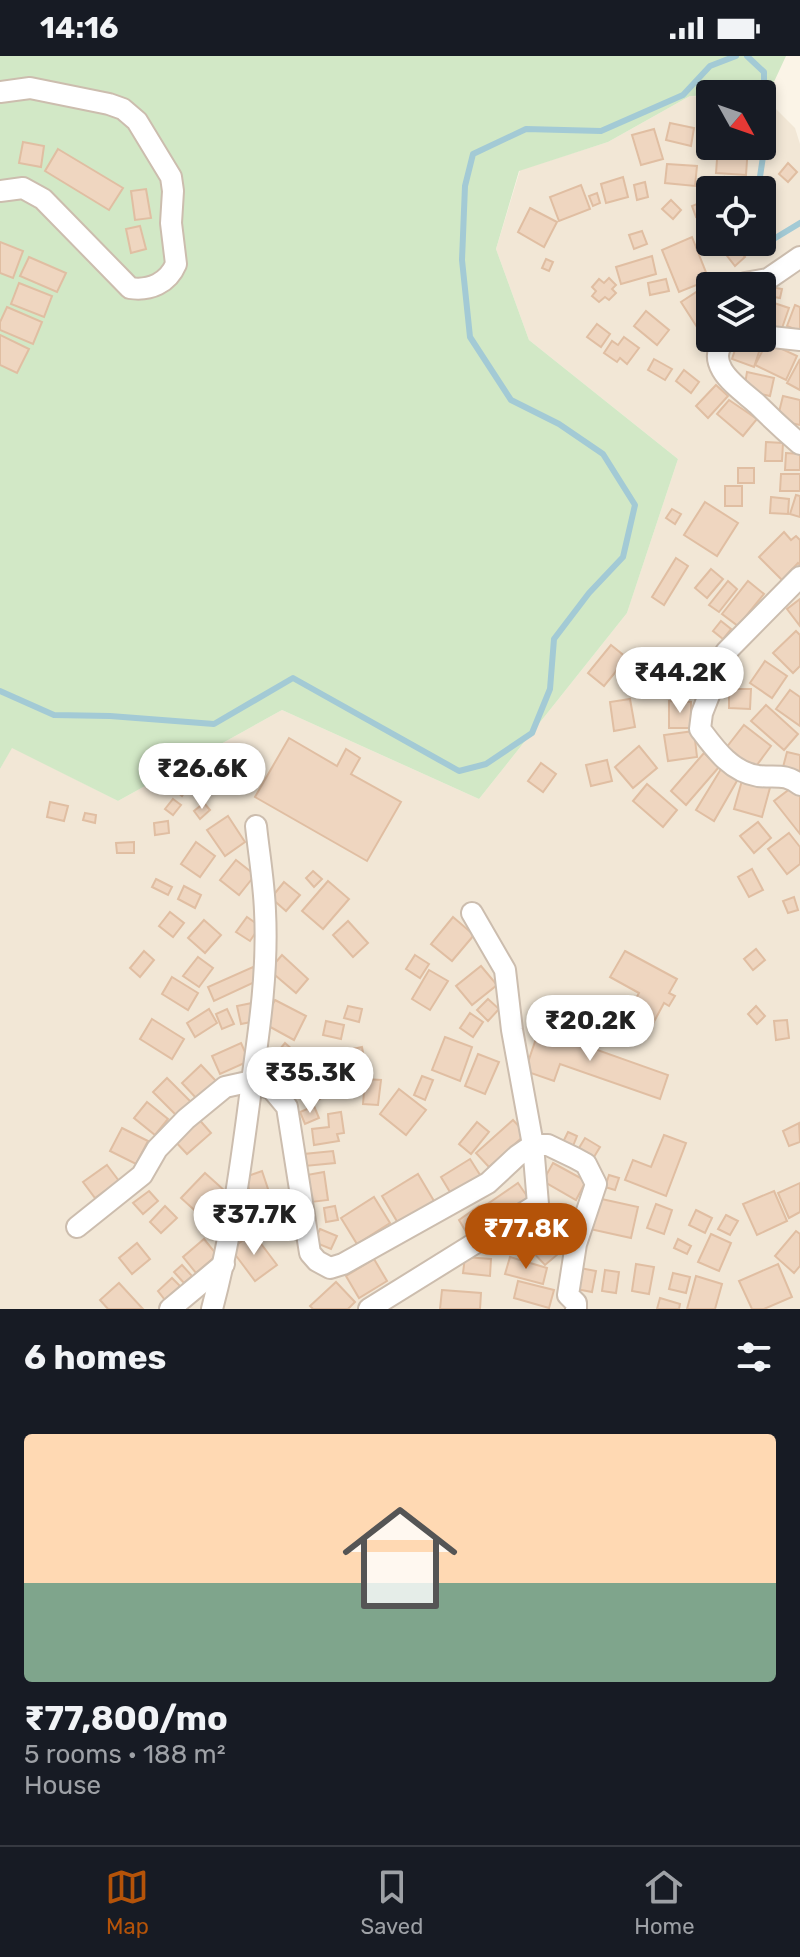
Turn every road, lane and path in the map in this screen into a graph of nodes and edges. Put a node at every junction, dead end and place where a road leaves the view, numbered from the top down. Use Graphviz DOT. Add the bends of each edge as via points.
graph roads {
  1 [pos="0,92"];
  2 [pos="0,191"];
  3 [pos="800,257"];
  4 [pos="776,274"];
  5 [pos="776,337"];
  6 [pos="800,340"];
  7 [pos="718,352"];
  8 [pos="800,444"];
  9 [pos="800,577"];
  10 [pos="800,785"];
  11 [pos="256,826"];
  12 [pos="472,913"];
  13 [pos="252,1081"];
  14 [pos="533,1145"];
  15 [pos="77,1227"];
  16 [pos="224,1264"];
  17 [pos="170,1309"];
  18 [pos="212,1309"];
  19 [pos="369,1309"];
  20 [pos="576,1309"];
  1 -- 2 [label="street" via="30,88 96,101 123,109 137,121 171,177 176,264 152,287 130,288 43,199 23,188"];
  3 -- 4 [label="street"];
  5 -- 6 [label="street"];
  7 -- 8 [label="street" via="725,377"];
  9 -- 10 [label="street" via="726,652 700,729 728,762 744,771 791,778"];
  11 -- 13 [label="street" via="265,969"];
  12 -- 14 [label="street" via="505,970"];
  13 -- 14 [label="street" via="272,1089 287,1107 310,1253 330,1268 452,1205"];
  13 -- 15 [label="street" via="225,1087 186,1119 157,1149 142,1175"];
  13 -- 16 [label="street"];
  14 -- 19 [label="street" via="538,1204"];
  14 -- 20 [label="street" via="548,1145 586,1164 596,1184 576,1244 568,1295"];
  16 -- 17 [label="street"];
  16 -- 18 [label="street"];
}
